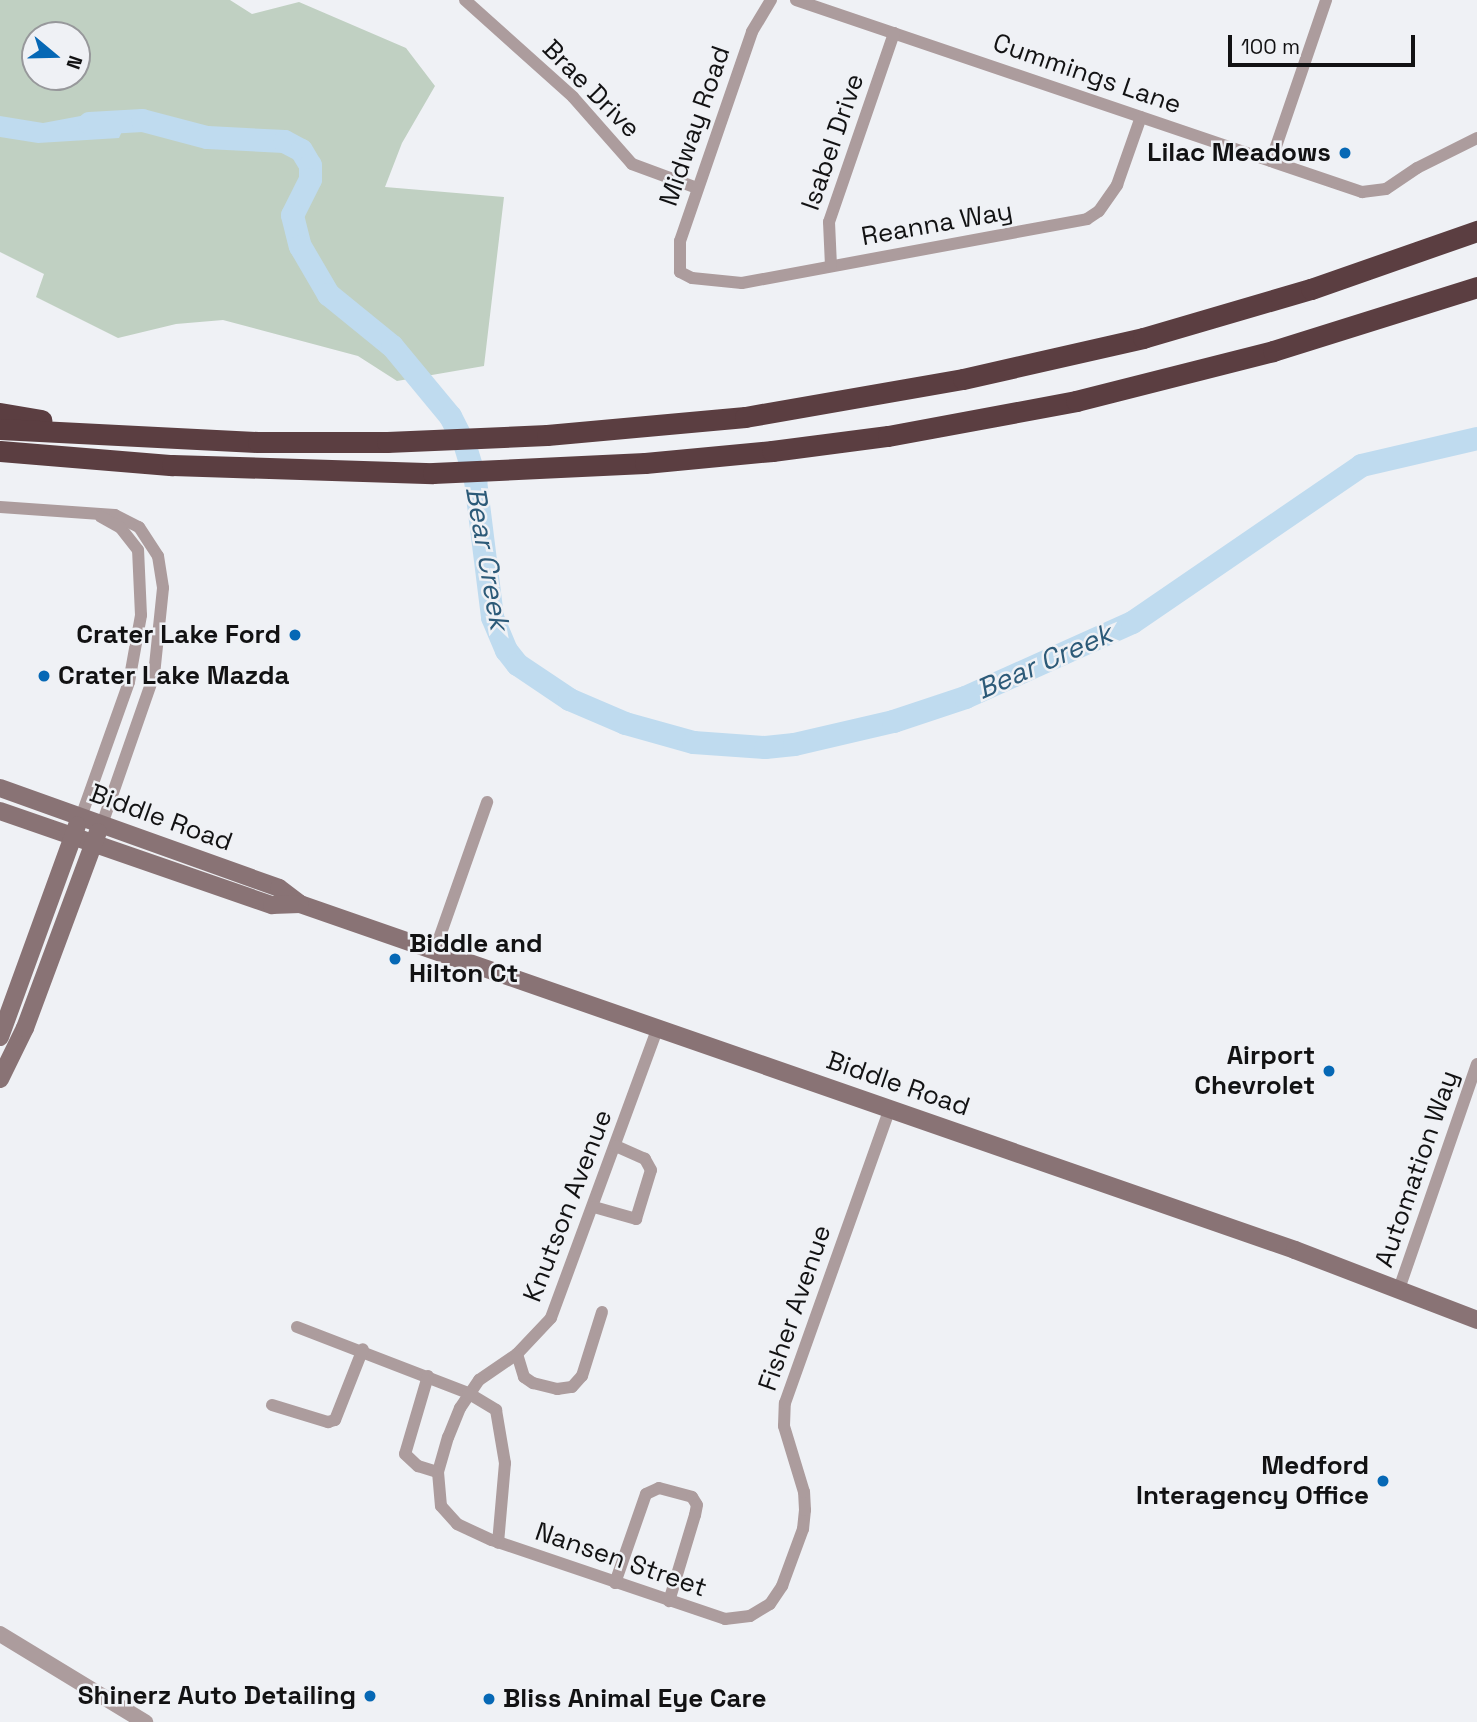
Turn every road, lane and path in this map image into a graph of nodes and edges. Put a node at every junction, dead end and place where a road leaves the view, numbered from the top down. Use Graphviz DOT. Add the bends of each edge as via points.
graph roads {
  1 [pos="771,0"];
  2 [pos="796,0"];
  3 [pos="1326,0"];
  4 [pos="472,2"];
  5 [pos="894,33"];
  6 [pos="1141,117"];
  7 [pos="1477,138"];
  8 [pos="1270,161"];
  9 [pos="697,188"];
  10 [pos="1477,231"];
  11 [pos="831,266"];
  12 [pos="680,272"];
  13 [pos="1477,286"];
  14 [pos="0,413"];
  15 [pos="0,429"];
  16 [pos="83,435"];
  17 [pos="0,451"];
  18 [pos="0,507"];
  19 [pos="98,515"];
  20 [pos="0,788"];
  21 [pos="486,802"];
  22 [pos="0,811"];
  23 [pos="81,817"];
  24 [pos="102,824"];
  25 [pos="73,836"];
  26 [pos="94,843"];
  27 [pos="300,904"];
  28 [pos="435,950"];
  29 [pos="658,1027"];
  30 [pos="0,1037"];
  31 [pos="1477,1064"];
  32 [pos="0,1079"];
  33 [pos="890,1108"];
  34 [pos="615,1146"];
  35 [pos="594,1207"];
  36 [pos="1399,1289"];
  37 [pos="602,1312"];
  38 [pos="1477,1320"];
  39 [pos="297,1328"];
  40 [pos="363,1349"];
  41 [pos="517,1354"];
  42 [pos="428,1376"];
  43 [pos="468,1393"];
  44 [pos="272,1405"];
  45 [pos="438,1472"];
  46 [pos="457,1524"];
  47 [pos="498,1543"];
  48 [pos="615,1583"];
  49 [pos="669,1601"];
  50 [pos="770,1604"];
  51 [pos="0,1634"];
  52 [pos="145,1722"];
  1 -- 9 [label="street, Midway Road" via="752,32"];
  2 -- 5 [label="street, Cummings Lane"];
  3 -- 8 [label="street"];
  4 -- 9 [label="street, Brae Drive" via="573,97 632,164"];
  5 -- 6 [label="street, Cummings Lane"];
  5 -- 11 [label="street, Isabel Drive" via="829,222"];
  6 -- 8 [label="street, Cummings Lane"];
  6 -- 11 [label="street, Reanna Way" via="1117,185 1099,211 1087,219"];
  7 -- 8 [label="street, Cummings Lane" via="1386,189 1362,192"];
  9 -- 12 [label="street, Midway Road" via="680,241"];
  10 -- 16 [label="highway" via="1311,289 1143,338 1024,366 745,417 387,442"];
  11 -- 12 [label="street, Reanna Way" via="730,283"];
  13 -- 17 [label="highway" via="1246,359 1008,414 772,451 513,470 394,473 172,465"];
  14 -- 16 [label="highway" via="37,419"];
  15 -- 16 [label="highway"];
  18 -- 19 [label="street"];
  19 -- 23 [label="street" via="121,528 138,550 141,615 129,682"];
  19 -- 24 [label="street" via="126,519 150,539 163,588 150,691"];
  20 -- 23 [label="main road, Biddle Road"];
  21 -- 28 [label="street"];
  22 -- 25 [label="main road, Biddle Road"];
  23 -- 24 [label="main road, Biddle Road"];
  23 -- 25 [label="main road"];
  24 -- 26 [label="main road"];
  24 -- 27 [label="main road, Biddle Road" via="279,888"];
  25 -- 26 [label="main road, Biddle Road"];
  25 -- 30 [label="main road"];
  26 -- 27 [label="main road, Biddle Road" via="272,905"];
  26 -- 32 [label="main road" via="25,1028"];
  27 -- 28 [label="main road, Biddle Road"];
  28 -- 29 [label="main road, Biddle Road"];
  29 -- 33 [label="main road, Biddle Road"];
  29 -- 34 [label="street, Knutson Avenue"];
  31 -- 36 [label="street, Automation Way"];
  33 -- 36 [label="main road, Biddle Road"];
  33 -- 50 [label="street, Fisher Avenue" via="785,1403 784,1426 805,1510 786,1576"];
  34 -- 35 [label="street, Knutson Avenue"];
  34 -- 35 [label="street" via="645,1159 651,1170 636,1219"];
  35 -- 41 [label="street, Knutson Avenue" via="551,1318"];
  36 -- 38 [label="main road, Biddle Road"];
  37 -- 41 [label="street" via="582,1376 572,1387 557,1389 533,1383 524,1377"];
  39 -- 40 [label="street"];
  40 -- 42 [label="street"];
  40 -- 44 [label="street" via="335,1420 328,1422"];
  41 -- 43 [label="street, Knutson Avenue" via="488,1372"];
  42 -- 43 [label="street"];
  42 -- 45 [label="street" via="405,1454 418,1466"];
  43 -- 45 [label="street, Knutson Avenue"];
  43 -- 47 [label="street" via="496,1410 501,1423 506,1494"];
  45 -- 46 [label="street, Knutson Avenue" via="441,1506"];
  46 -- 47 [label="street, Nansen Street"];
  47 -- 48 [label="street, Nansen Street"];
  48 -- 49 [label="street, Nansen Street"];
  48 -- 49 [label="street" via="646,1494 659,1488 687,1495 697,1505"];
  49 -- 50 [label="street, Nansen Street" via="725,1619 750,1616"];
  51 -- 52 [label="street"];
}
